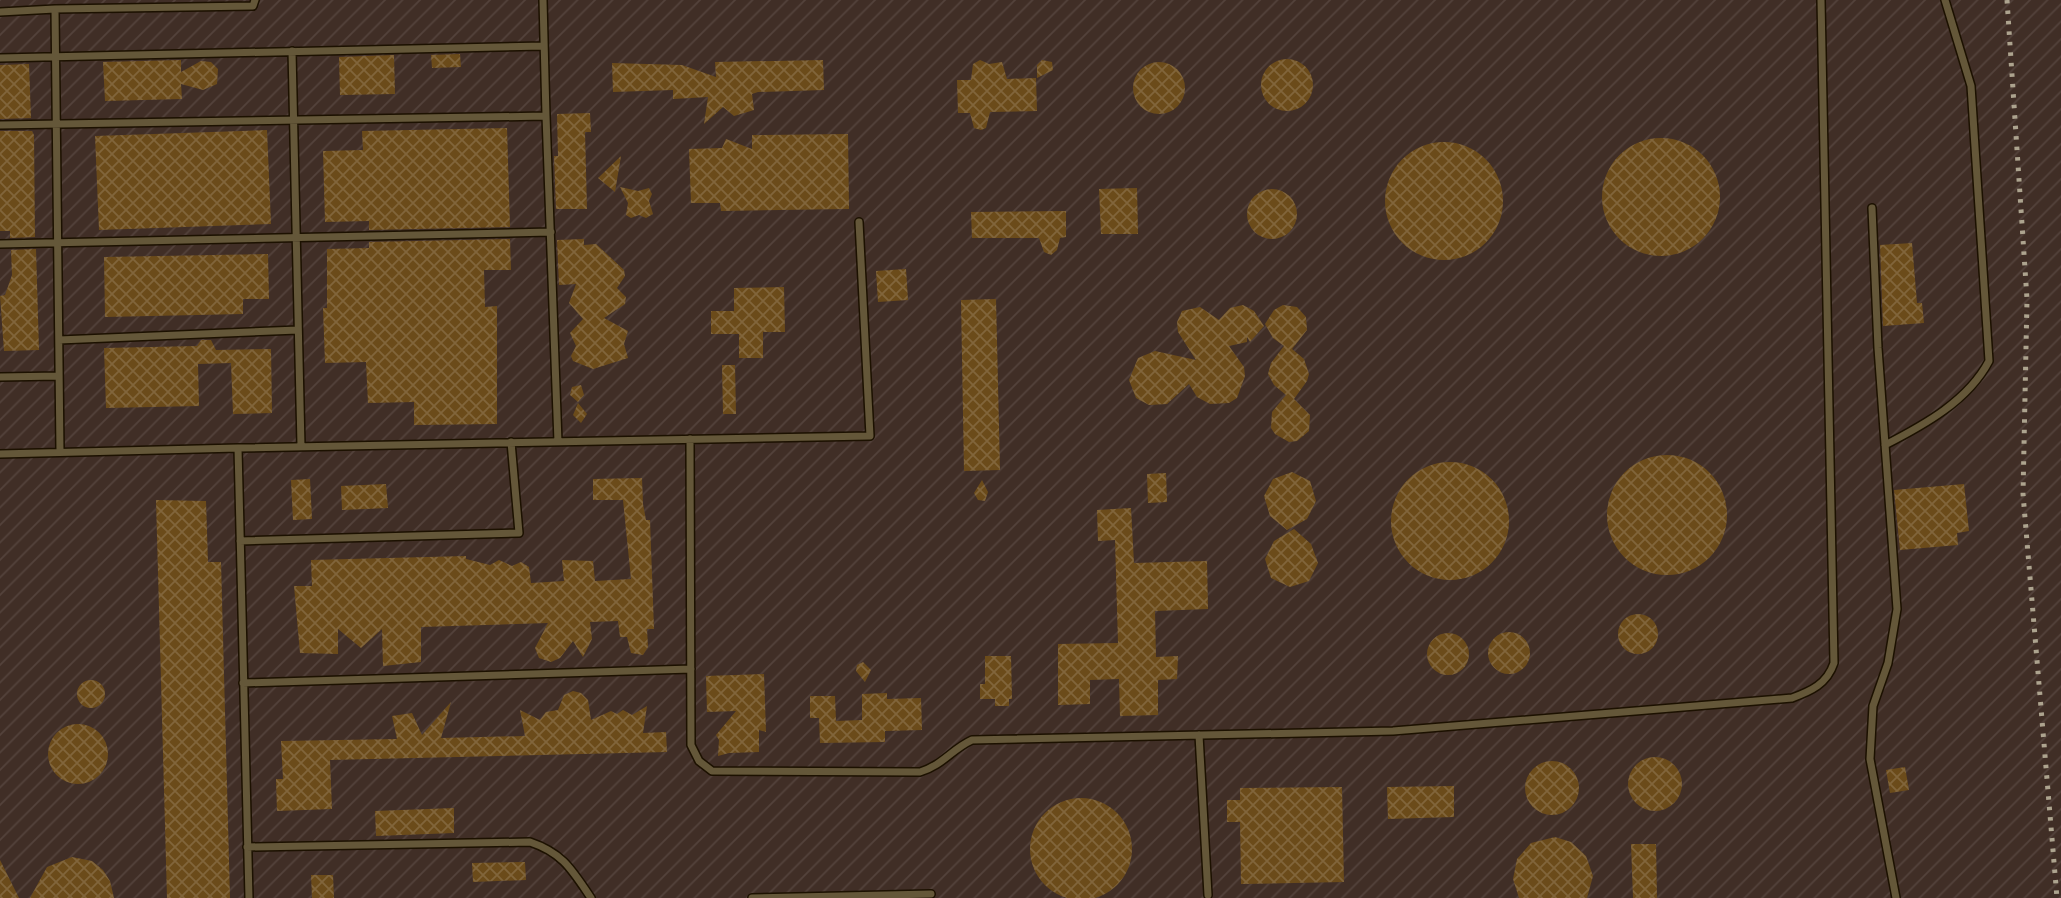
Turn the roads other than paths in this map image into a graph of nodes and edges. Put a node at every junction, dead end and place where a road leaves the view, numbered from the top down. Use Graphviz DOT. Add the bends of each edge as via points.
graph roads {
  1 [pos="255,0"];
  2 [pos="543,0"];
  3 [pos="1821,0"];
  4 [pos="1945,0"];
  5 [pos="55,9"];
  6 [pos="0,12"];
  7 [pos="544,46"];
  8 [pos="292,51"];
  9 [pos="57,57"];
  10 [pos="0,58"];
  11 [pos="546,116"];
  12 [pos="293,120"];
  13 [pos="57,124"];
  14 [pos="0,125"];
  15 [pos="1872,208"];
  16 [pos="859,222"];
  17 [pos="551,232"];
  18 [pos="296,237"];
  19 [pos="58,243"];
  20 [pos="0,244"];
  21 [pos="298,330"];
  22 [pos="59,340"];
  23 [pos="59,376"];
  24 [pos="0,377"];
  25 [pos="690,439"];
  26 [pos="558,442"];
  27 [pos="511,443"];
  28 [pos="1885,445"];
  29 [pos="301,446"];
  30 [pos="237,447"];
  31 [pos="60,452"];
  32 [pos="0,454"];
  33 [pos="240,541"];
  34 [pos="691,669"];
  35 [pos="243,683"];
  36 [pos="1199,735"];
  37 [pos="247,847"];
  38 [pos="931,894"];
  39 [pos="1208,895"];
  40 [pos="249,898"];
  41 [pos="591,898"];
  42 [pos="752,898"];
  43 [pos="1896,898"];
  1 -- 5 [label="lane" via="253,6"];
  2 -- 7 [label="lane"];
  3 -- 36 [label="lane" via="1834,663 1830,676 1792,698 1393,731"];
  4 -- 28 [label="lane" via="1971,86 1989,361 1979,381 1927,423"];
  5 -- 6 [label="lane"];
  5 -- 9 [label="lane"];
  7 -- 8 [label="lane"];
  7 -- 11 [label="lane"];
  8 -- 9 [label="lane"];
  8 -- 12 [label="lane"];
  9 -- 10 [label="lane"];
  9 -- 13 [label="lane"];
  11 -- 12 [label="lane"];
  11 -- 17 [label="lane"];
  12 -- 13 [label="lane"];
  12 -- 18 [label="lane"];
  13 -- 14 [label="lane"];
  13 -- 19 [label="lane"];
  15 -- 28 [label="lane"];
  16 -- 25 [label="lane" via="870,436"];
  17 -- 18 [label="lane"];
  17 -- 26 [label="lane"];
  18 -- 19 [label="lane"];
  18 -- 21 [label="lane"];
  19 -- 20 [label="lane"];
  19 -- 22 [label="lane"];
  21 -- 22 [label="lane"];
  21 -- 29 [label="lane"];
  22 -- 23 [label="lane"];
  23 -- 24 [label="lane"];
  23 -- 31 [label="lane"];
  25 -- 26 [label="lane"];
  25 -- 34 [label="lane"];
  26 -- 27 [label="lane"];
  27 -- 29 [label="lane"];
  27 -- 33 [label="lane" via="519,533"];
  28 -- 43 [label="lane" via="1897,609 1888,663 1873,706 1870,759"];
  29 -- 30 [label="lane"];
  30 -- 31 [label="lane"];
  30 -- 33 [label="lane"];
  31 -- 32 [label="lane"];
  33 -- 35 [label="lane"];
  34 -- 35 [label="lane"];
  34 -- 36 [label="lane" via="691,745 699,761 712,771 920,772 937,767 956,747 972,740"];
  35 -- 37 [label="lane"];
  36 -- 39 [label="lane"];
  37 -- 40 [label="lane"];
  37 -- 41 [label="lane" via="530,842 552,849"];
  38 -- 42 [label="lane"];
}
